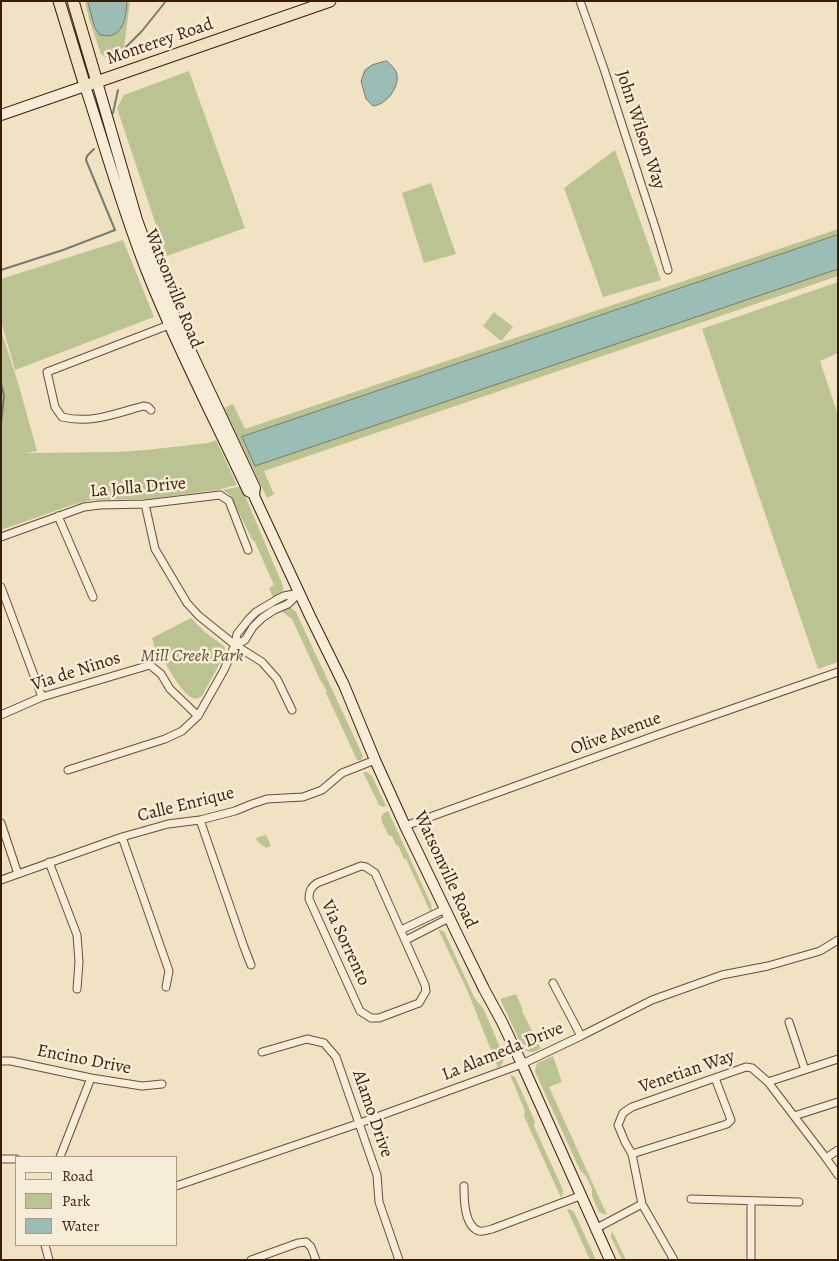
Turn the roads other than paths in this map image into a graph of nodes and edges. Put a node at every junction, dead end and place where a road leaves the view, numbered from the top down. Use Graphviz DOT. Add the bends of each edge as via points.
graph roads {
  1 [pos="59,1"];
  2 [pos="73,1"];
  3 [pos="330,1"];
  4 [pos="580,1"];
  5 [pos="97,82"];
  6 [pos="85,86"];
  7 [pos="1,116"];
  8 [pos="668,270"];
  9 [pos="169,325"];
  10 [pos="151,410"];
  11 [pos="230,444"];
  12 [pos="145,504"];
  13 [pos="58,516"];
  14 [pos="1,536"];
  15 [pos="248,550"];
  16 [pos="1,587"];
  17 [pos="299,593"];
  18 [pos="93,597"];
  19 [pos="235,645"];
  20 [pos="838,672"];
  21 [pos="42,697"];
  22 [pos="292,710"];
  23 [pos="1,714"];
  24 [pos="198,716"];
  25 [pos="375,760"];
  26 [pos="68,770"];
  27 [pos="200,820"];
  28 [pos="1,823"];
  29 [pos="405,826"];
  30 [pos="122,837"];
  31 [pos="49,862"];
  32 [pos="18,874"];
  33 [pos="1,880"];
  34 [pos="447,913"];
  35 [pos="401,930"];
  36 [pos="406,940"];
  37 [pos="838,940"];
  38 [pos="251,965"];
  39 [pos="553,982"];
  40 [pos="166,987"];
  41 [pos="77,989"];
  42 [pos="789,1022"];
  43 [pos="581,1036"];
  44 [pos="262,1052"];
  45 [pos="838,1059"];
  46 [pos="1,1061"];
  47 [pos="522,1064"];
  48 [pos="805,1070"];
  49 [pos="91,1078"];
  50 [pos="715,1078"];
  51 [pos="768,1082"];
  52 [pos="162,1084"];
  53 [pos="838,1102"];
  54 [pos="794,1116"];
  55 [pos="360,1123"];
  56 [pos="838,1150"];
  57 [pos="632,1154"];
  58 [pos="60,1156"];
  59 [pos="826,1158"];
  60 [pos="1,1159"];
  61 [pos="15,1159"];
  62 [pos="838,1175"];
  63 [pos="178,1185"];
  64 [pos="464,1186"];
  65 [pos="580,1196"];
  66 [pos="691,1199"];
  67 [pos="751,1202"];
  68 [pos="799,1202"];
  69 [pos="642,1204"];
  70 [pos="595,1229"];
  71 [pos="45,1246"];
  72 [pos="398,1259"];
  73 [pos="49,1260"];
  74 [pos="251,1260"];
  75 [pos="316,1260"];
  76 [pos="610,1260"];
  77 [pos="674,1260"];
  78 [pos="751,1260"];
  1 -- 6 [label="main road"];
  2 -- 5 [label="main road"];
  3 -- 5 [label="main road, Monterey Road"];
  4 -- 8 [label="street, John Wilson Way"];
  5 -- 6 [label="main road, Monterey Road"];
  5 -- 11 [label="main road, Watsonville Road" via="151,260"];
  6 -- 7 [label="main road, Monterey Road"];
  6 -- 9 [label="main road, Watsonville Road" via="134,237"];
  9 -- 10 [label="street" via="48,372 55,407 62,417 94,419 142,406"];
  9 -- 11 [label="main road, Watsonville Road" via="205,403"];
  11 -- 17 [label="main road, Watsonville Road" via="244,474 248,492 254,494"];
  12 -- 13 [label="street, La Jolla Drive" via="84,507"];
  12 -- 15 [label="street, La Jolla Drive" via="220,495 229,502"];
  12 -- 19 [label="street" via="156,549 187,603"];
  13 -- 14 [label="street, La Jolla Drive"];
  13 -- 18 [label="street"];
  16 -- 21 [label="street"];
  17 -- 19 [label="street" via="288,604 262,618 245,640"];
  17 -- 25 [label="main road, Watsonville Road" via="344,685"];
  19 -- 22 [label="street" via="262,662 277,679"];
  19 -- 24 [label="street"];
  20 -- 29 [label="street, Olive Avenue"];
  21 -- 23 [label="street, Via de Ninos"];
  21 -- 24 [label="street, Via de Ninos" via="150,665"];
  24 -- 26 [label="street" via="182,731 165,739"];
  25 -- 27 [label="street, Calle Enrique" via="342,773 322,790 303,797 267,799"];
  25 -- 29 [label="main road, Watsonville Road"];
  27 -- 30 [label="street, Calle Enrique" via="168,824"];
  27 -- 38 [label="street"];
  28 -- 32 [label="street"];
  29 -- 34 [label="main road, Watsonville Road"];
  30 -- 31 [label="street, Calle Enrique"];
  30 -- 40 [label="street" via="169,971"];
  31 -- 32 [label="street, Calle Enrique"];
  31 -- 41 [label="street" via="77,935"];
  32 -- 33 [label="street, Calle Enrique"];
  34 -- 35 [label="street"];
  34 -- 36 [label="street"];
  34 -- 47 [label="main road, Watsonville Road"];
  35 -- 36 [label="street, Via Sorrento"];
  35 -- 36 [label="street, Via Sorrento" via="375,873 366,867 360,866 311,887 309,899 360,1011 371,1018 419,1003 426,991"];
  37 -- 43 [label="street, La Alameda Drive" via="820,951 722,976 652,1000"];
  39 -- 43 [label="street"];
  42 -- 48 [label="street"];
  43 -- 47 [label="street, La Alameda Drive"];
  44 -- 55 [label="street, Alamo Drive" via="307,1039 324,1043 336,1057"];
  45 -- 48 [label="street"];
  46 -- 49 [label="street, Encino Drive"];
  47 -- 55 [label="street, La Alameda Drive"];
  47 -- 65 [label="main road, Watsonville Road"];
  48 -- 51 [label="street"];
  49 -- 52 [label="street, Encino Drive" via="142,1086"];
  49 -- 58 [label="street"];
  50 -- 51 [label="street, Venetian Way" via="746,1067 752,1068"];
  50 -- 57 [label="street, Venetian Way" via="623,1113 618,1126"];
  50 -- 57 [label="street" via="731,1120 727,1124"];
  51 -- 54 [label="street, Venetian Way"];
  53 -- 54 [label="street"];
  54 -- 59 [label="street, Venetian Way"];
  55 -- 63 [label="street, La Alameda Drive"];
  55 -- 72 [label="street, Alamo Drive" via="377,1175 379,1202"];
  56 -- 59 [label="street"];
  57 -- 69 [label="street, Venetian Way"];
  59 -- 62 [label="street, Venetian Way"];
  60 -- 61 [label="street"];
  64 -- 65 [label="street" via="466,1214 472,1227 481,1231"];
  65 -- 70 [label="main road, Watsonville Road"];
  66 -- 67 [label="street"];
  67 -- 68 [label="street"];
  67 -- 78 [label="street"];
  69 -- 70 [label="street"];
  69 -- 77 [label="street, Venetian Way"];
  70 -- 76 [label="main road, Watsonville Road"];
  71 -- 73 [label="street"];
  74 -- 75 [label="street" via="306,1242"];
}
